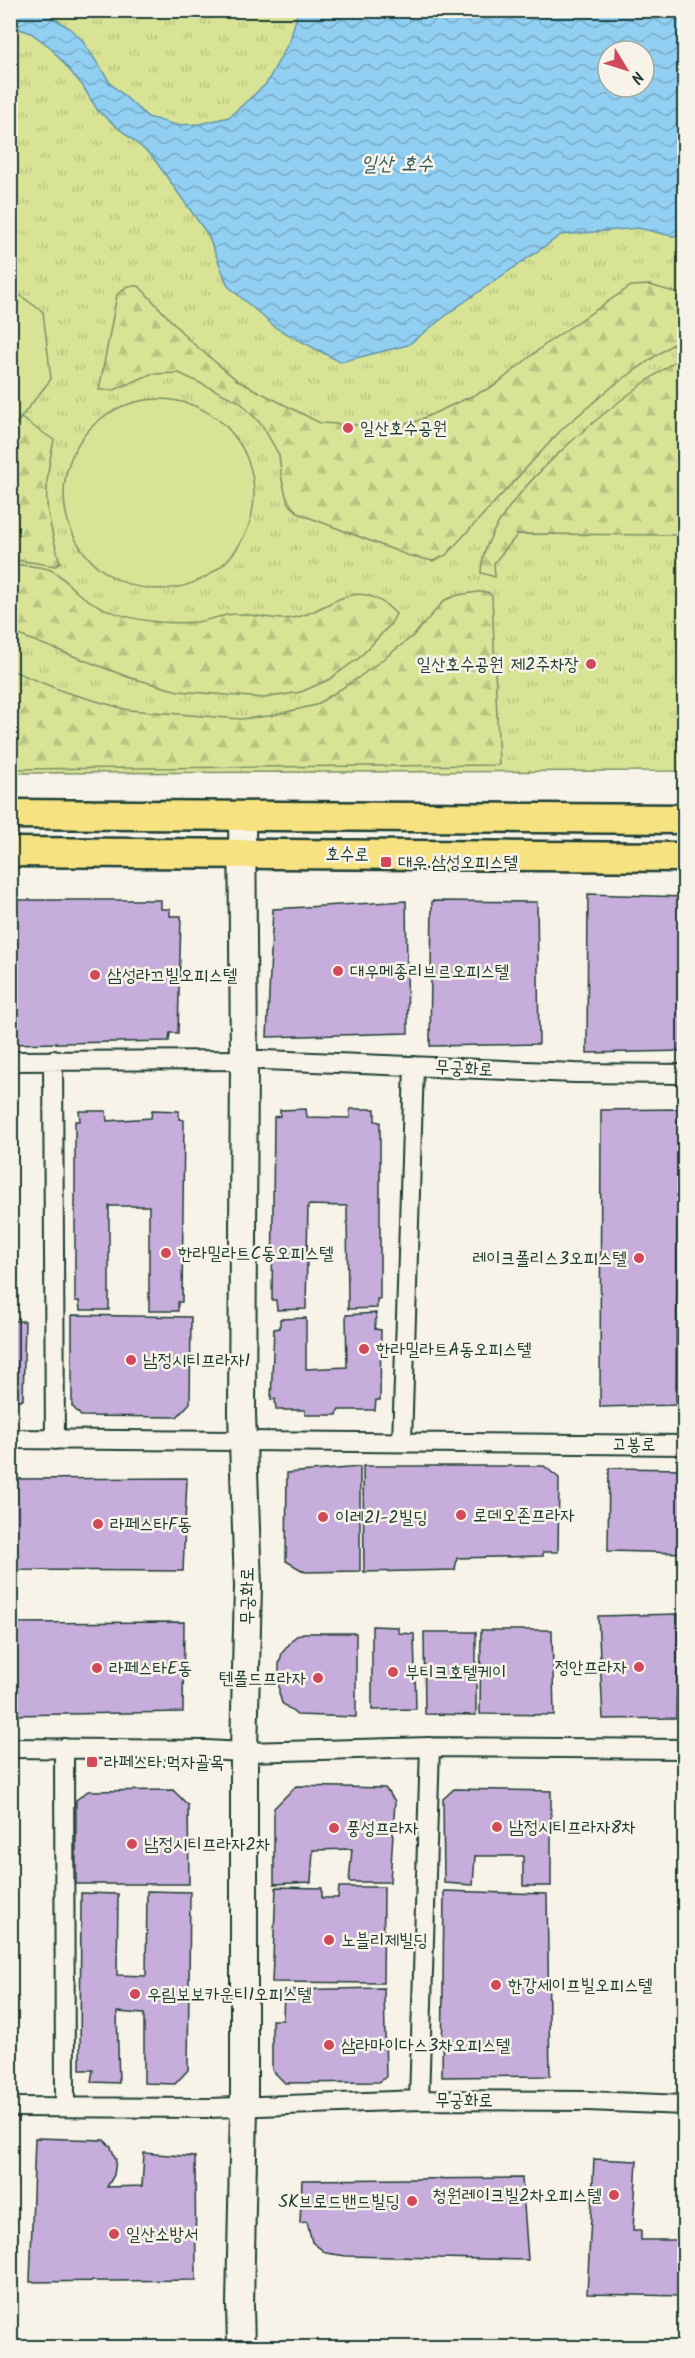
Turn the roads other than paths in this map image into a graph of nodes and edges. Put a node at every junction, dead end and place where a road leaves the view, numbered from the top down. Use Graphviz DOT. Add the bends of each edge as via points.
graph roads {
  1 [pos="10,814"];
  2 [pos="242,816"];
  3 [pos="684,819"];
  4 [pos="10,852"];
  5 [pos="242,852"];
  6 [pos="684,857"];
  7 [pos="53,1060"];
  8 [pos="244,1060"];
  9 [pos="10,1061"];
  10 [pos="414,1066"];
  11 [pos="684,1074"];
  12 [pos="10,1439"];
  13 [pos="55,1440"];
  14 [pos="244,1440"];
  15 [pos="402,1442"];
  16 [pos="684,1445"];
  17 [pos="430,1747"];
  18 [pos="10,1748"];
  19 [pos="64,1748"];
  20 [pos="684,1749"];
  21 [pos="244,1752"];
  22 [pos="419,2100"];
  23 [pos="684,2105"];
  24 [pos="10,2107"];
  25 [pos="65,2107"];
  26 [pos="244,2107"];
  27 [pos="241,2348"];
  1 -- 2 [label="main road, 호수로"];
  2 -- 3 [label="main road, 호수로"];
  2 -- 5 [label="main road, 무궁화로"];
  4 -- 5 [label="main road, 호수로"];
  5 -- 6 [label="main road, 호수로"];
  5 -- 8 [label="main road, 무궁화로"];
  7 -- 8 [label="street, 무궁화로"];
  7 -- 9 [label="street, 무궁화로"];
  7 -- 13 [label="street"];
  8 -- 10 [label="street, 무궁화로"];
  8 -- 14 [label="main road, 무궁화로"];
  10 -- 11 [label="street, 무궁화로"];
  10 -- 15 [label="street"];
  12 -- 13 [label="street"];
  13 -- 14 [label="street"];
  14 -- 15 [label="street"];
  14 -- 21 [label="main road, 무궁화로" via="248,1586"];
  15 -- 16 [label="street, 고봉로"];
  17 -- 20 [label="street"];
  17 -- 21 [label="street"];
  17 -- 22 [label="street"];
  18 -- 19 [label="street"];
  19 -- 21 [label="street"];
  19 -- 25 [label="street"];
  21 -- 26 [label="main road, 무궁화로"];
  22 -- 23 [label="street, 무궁화로"];
  22 -- 26 [label="street, 무궁화로"];
  24 -- 25 [label="street, 무궁화로"];
  25 -- 26 [label="street, 무궁화로"];
  26 -- 27 [label="main road, 무궁화로"];
}
